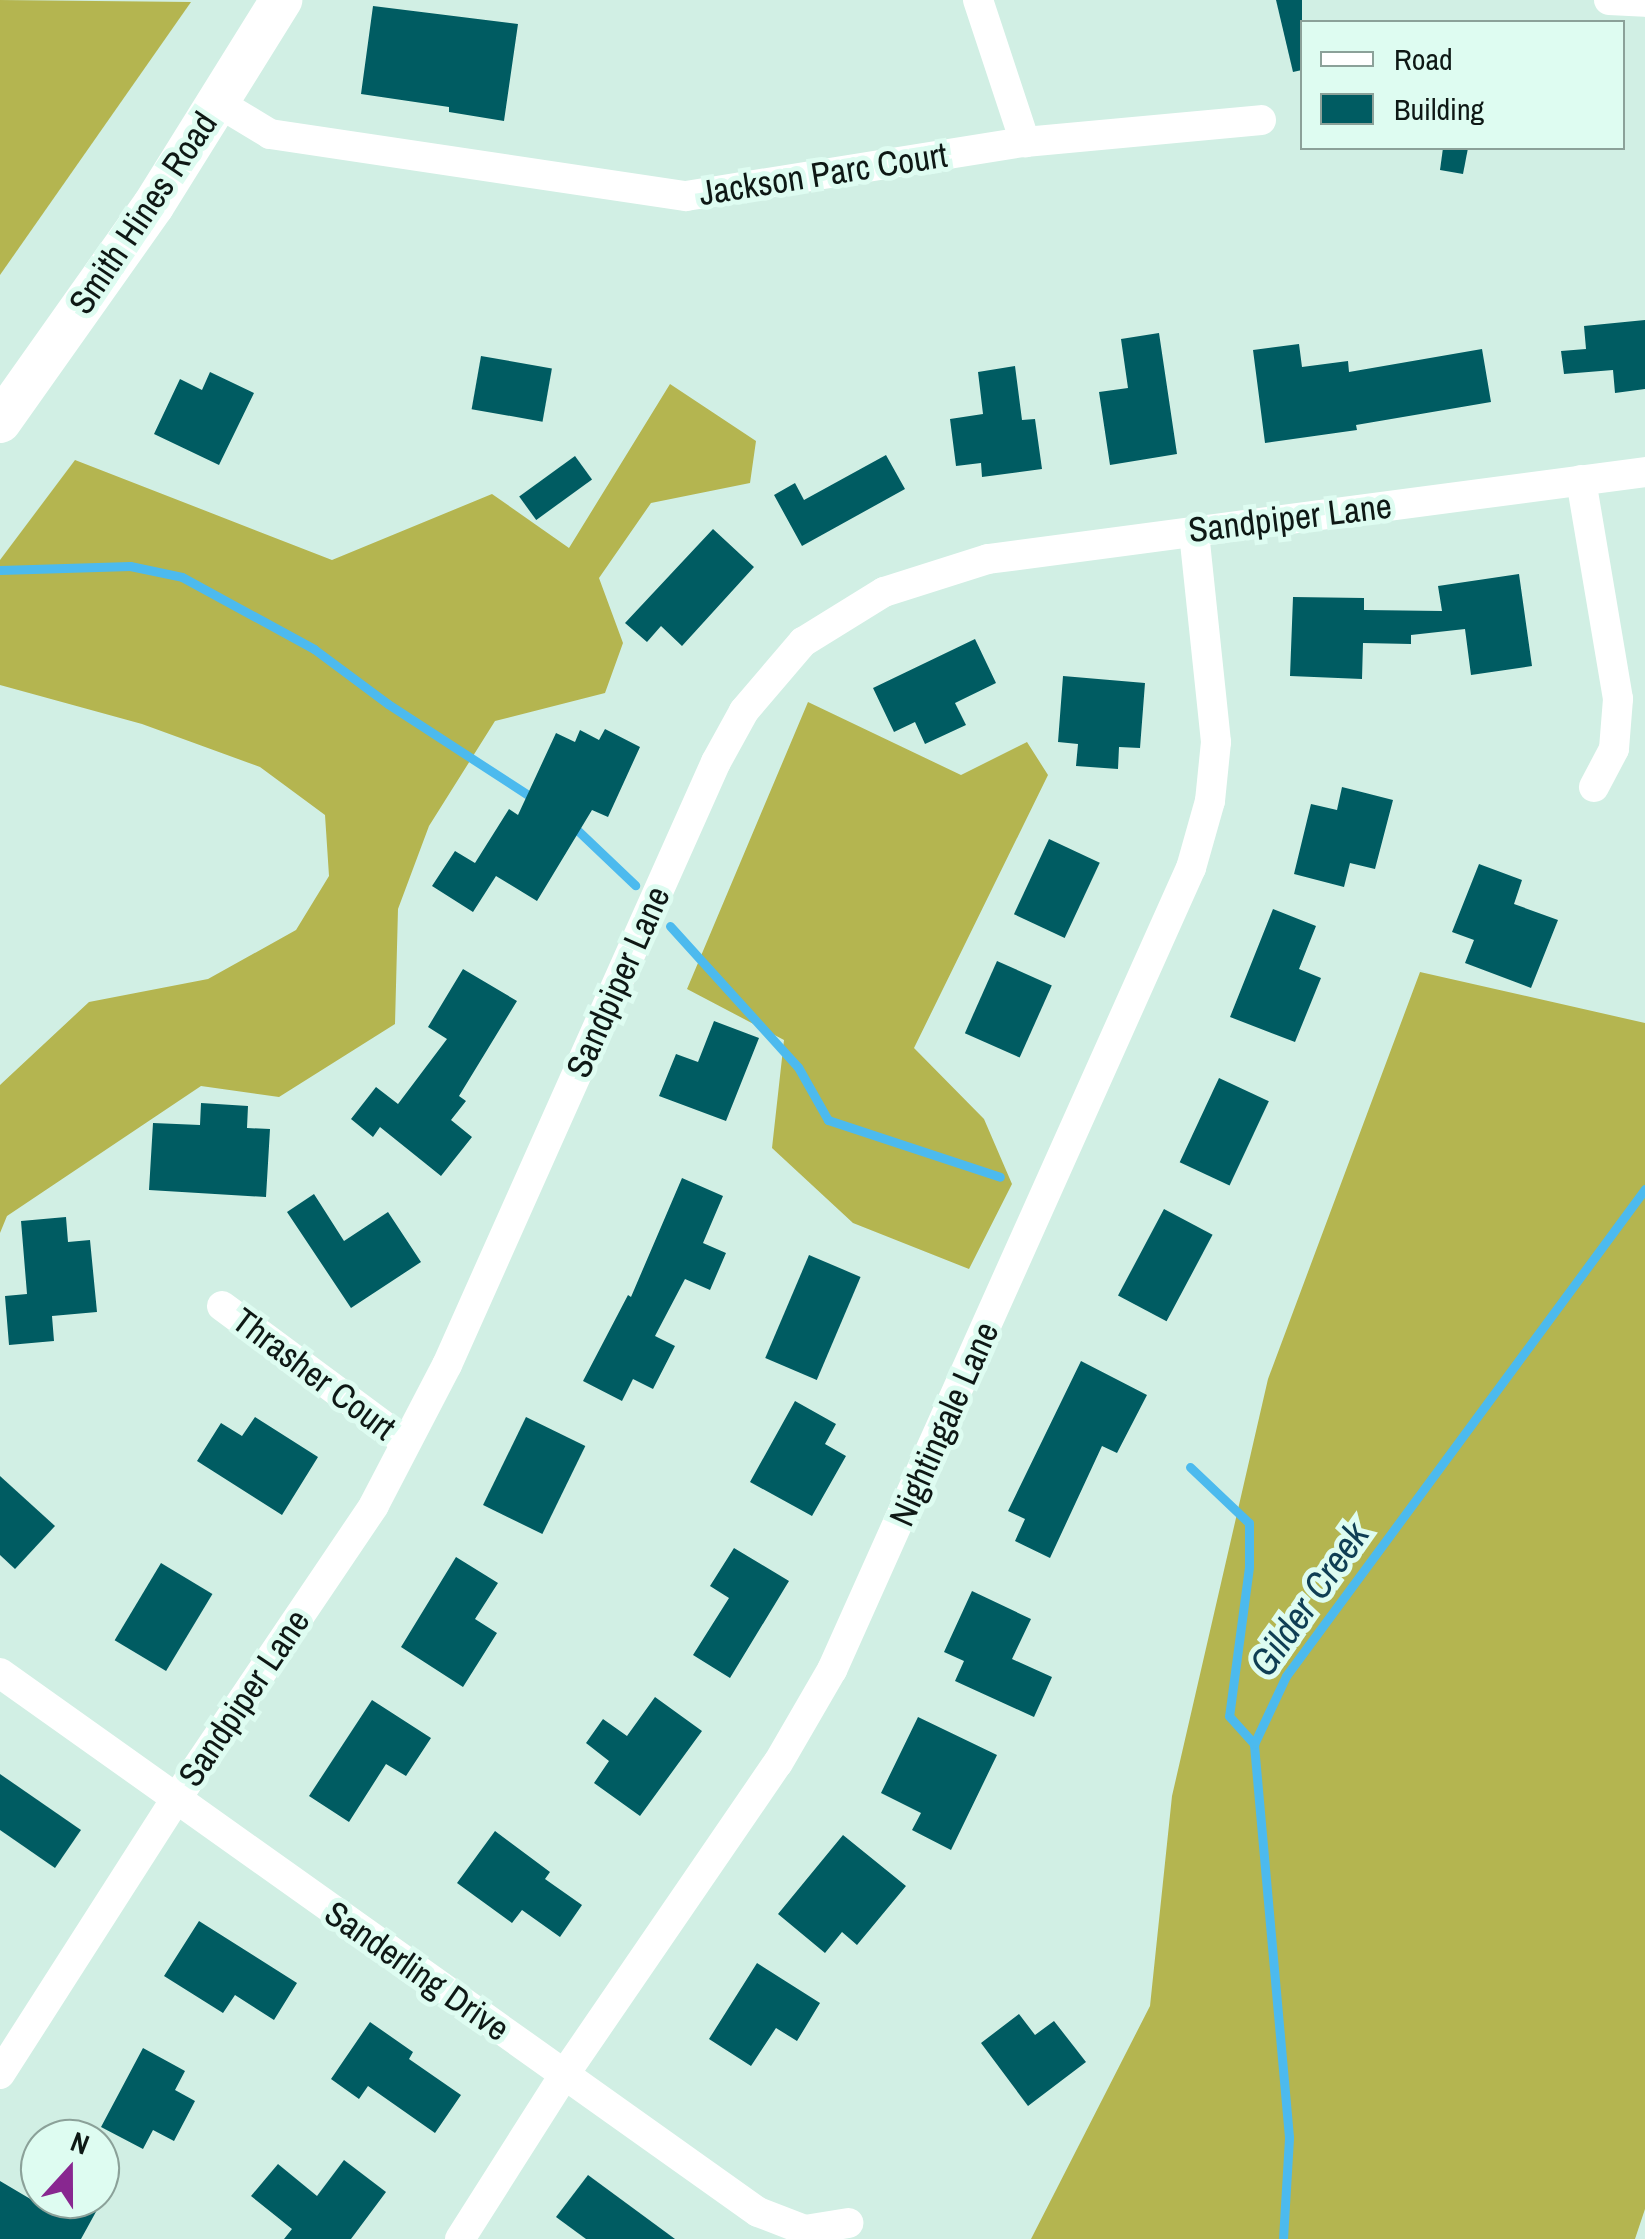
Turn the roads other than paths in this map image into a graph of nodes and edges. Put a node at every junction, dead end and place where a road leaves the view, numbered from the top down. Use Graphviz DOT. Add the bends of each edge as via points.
graph roads {
  1 [pos="281,0"];
  2 [pos="978,0"];
  3 [pos="1609,0"];
  4 [pos="1645,2"];
  5 [pos="217,102"];
  6 [pos="1261,120"];
  7 [pos="1026,142"];
  8 [pos="0,422"];
  9 [pos="1645,472"];
  10 [pos="1581,480"];
  11 [pos="1194,531"];
  12 [pos="1594,788"];
  13 [pos="222,1306"];
  14 [pos="406,1442"];
  15 [pos="0,1673"];
  16 [pos="176,1799"];
  17 [pos="0,2074"];
  18 [pos="564,2076"];
  19 [pos="848,2223"];
  20 [pos="460,2239"];
  1 -- 5 [label="street, Smith Hines Road"];
  2 -- 7 [label="street"];
  3 -- 4 [label="street"];
  5 -- 7 [label="street, Jackson Parc Court" via="270,134 686,196"];
  5 -- 8 [label="street, Smith Hines Road" via="153,206"];
  6 -- 7 [label="street, Jackson Parc Court"];
  9 -- 10 [label="street, Sandpiper Lane"];
  10 -- 11 [label="street, Sandpiper Lane"];
  10 -- 12 [label="street" via="1618,700 1614,749"];
  11 -- 14 [label="street, Sandpiper Lane" via="931,573 843,613 772,672 716,762 447,1365"];
  11 -- 18 [label="street, Nightingale Lane" via="1216,742 1210,801 1191,868 832,1670 778,1763"];
  13 -- 14 [label="street, Thrasher Court"];
  14 -- 16 [label="street, Sandpiper Lane" via="346,1549"];
  15 -- 16 [label="street, Sanderling Drive"];
  16 -- 17 [label="street, Sandpiper Lane"];
  16 -- 18 [label="street, Sanderling Drive"];
  18 -- 19 [label="street, Sanderling Drive" via="758,2212 805,2230"];
  18 -- 20 [label="street, Nightingale Lane"];
}
